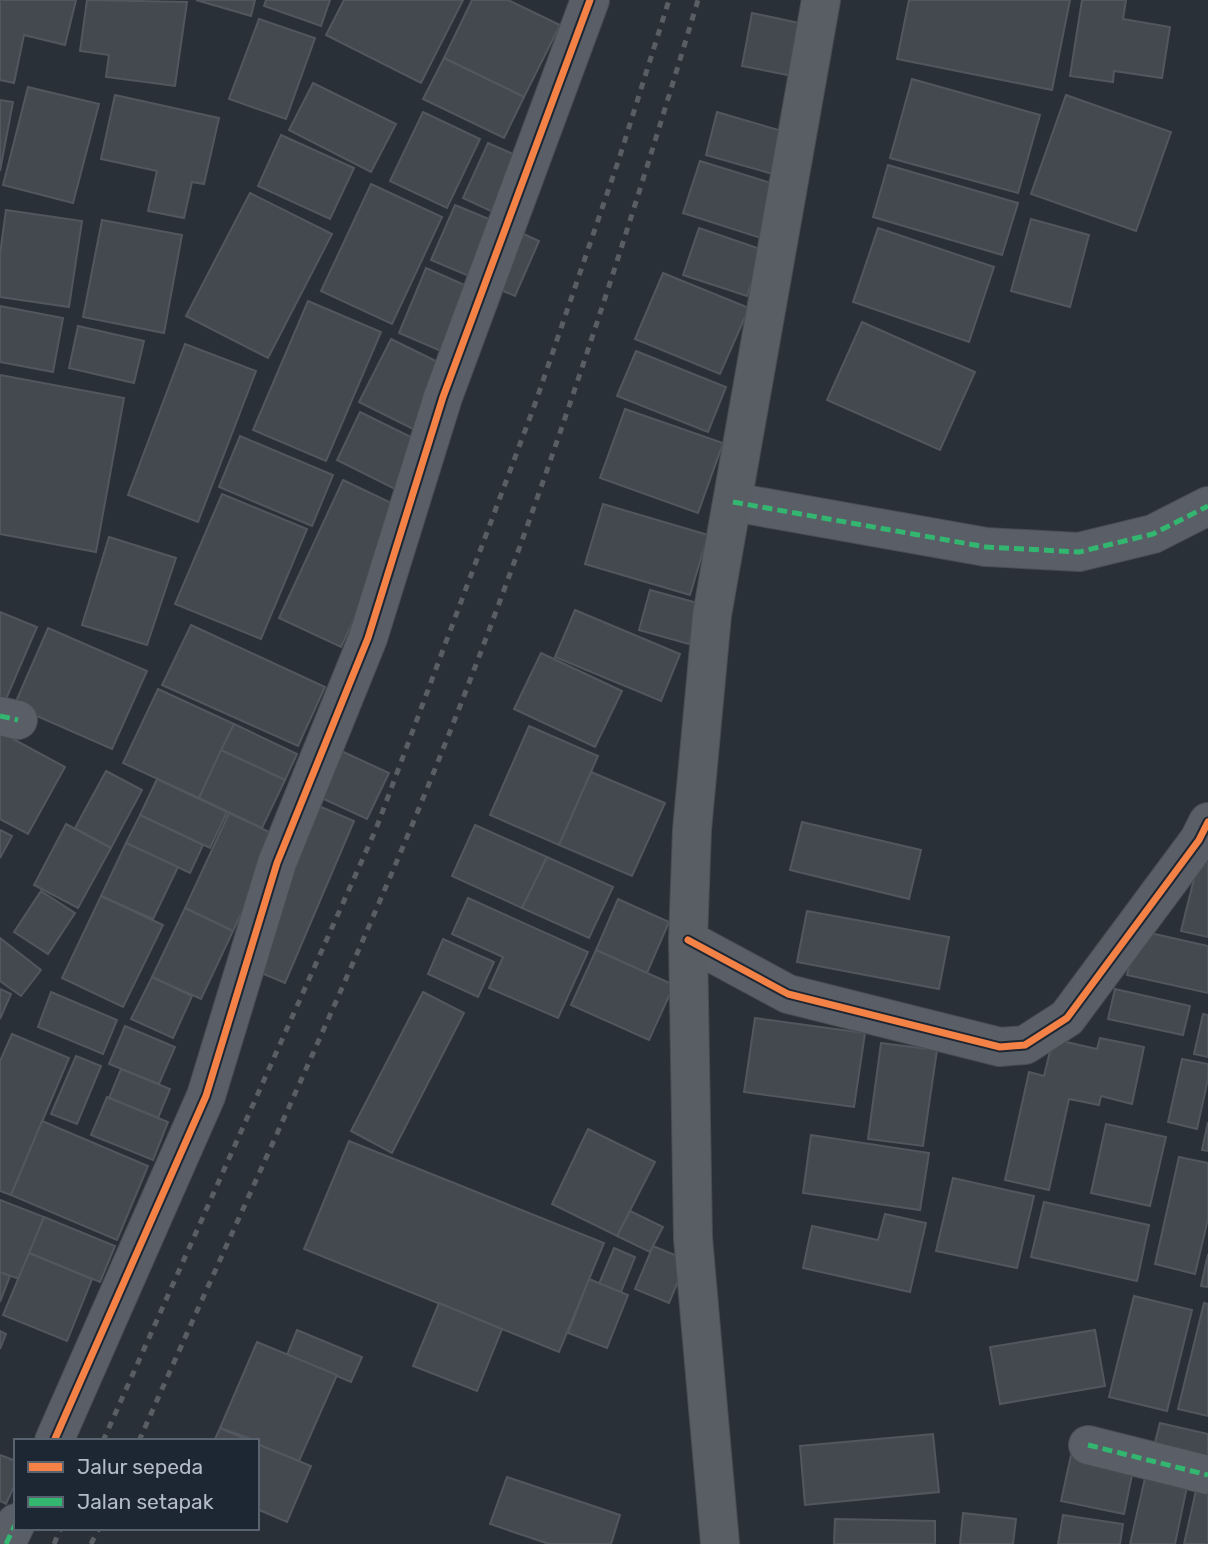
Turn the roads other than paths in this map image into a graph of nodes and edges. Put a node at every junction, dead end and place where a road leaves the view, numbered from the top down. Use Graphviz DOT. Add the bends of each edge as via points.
graph roads {
  1 [pos="590,0"];
  2 [pos="821,0"];
  3 [pos="733,502"];
  4 [pos="1208,506"];
  5 [pos="1208,822"];
  6 [pos="688,940"];
  7 [pos="55,1439"];
  8 [pos="1088,1445"];
  9 [pos="1208,1475"];
  10 [pos="14,1527"];
  11 [pos="6,1544"];
  12 [pos="720,1544"];
  1 -- 7 [label="street" via="443,397 368,638 276,863 206,1096"];
  2 -- 3 [label="main road"];
  3 -- 4 [label="street" via="986,547 1079,552 1153,534"];
  3 -- 6 [label="main road" via="712,615 701,710"];
  5 -- 6 [label="street" via="1199,841 1067,1018 1025,1045 1000,1046 788,994"];
  6 -- 12 [label="main road" via="693,1238"];
  8 -- 9 [label="street"];
  10 -- 11 [label="street"];
}
